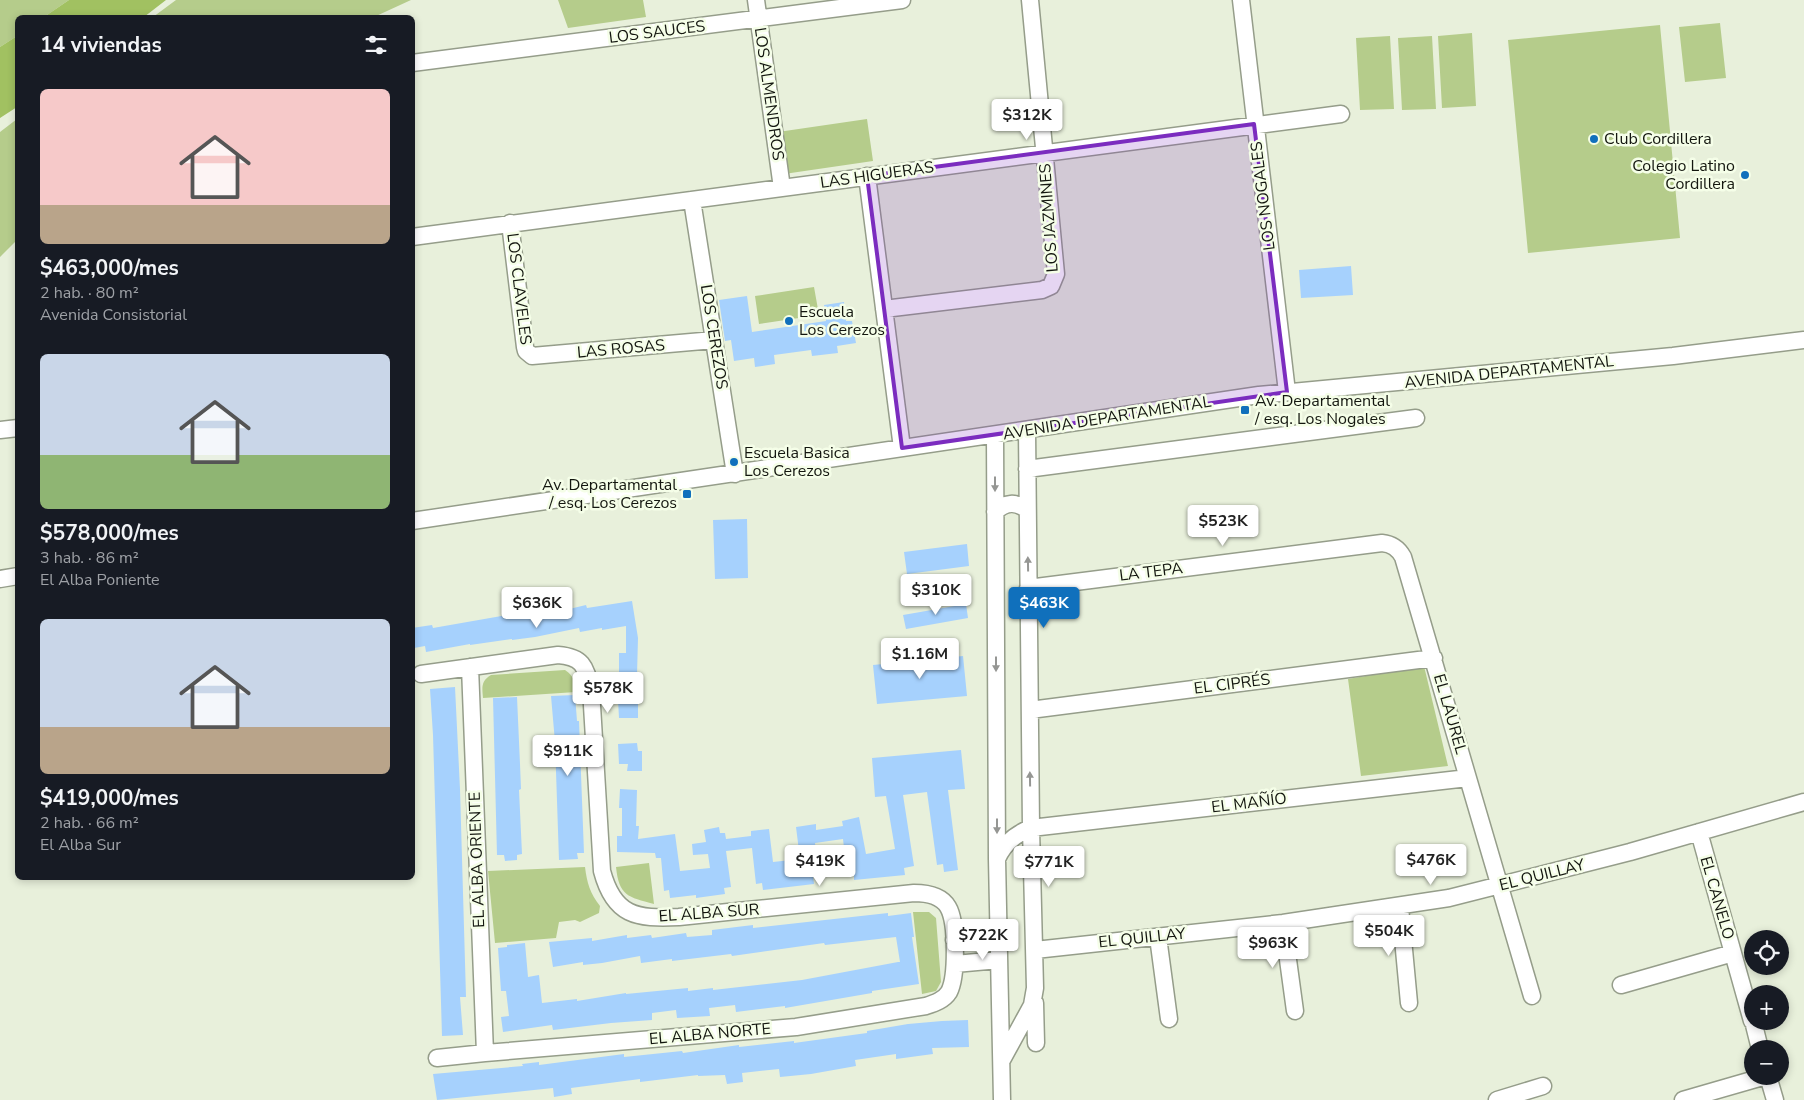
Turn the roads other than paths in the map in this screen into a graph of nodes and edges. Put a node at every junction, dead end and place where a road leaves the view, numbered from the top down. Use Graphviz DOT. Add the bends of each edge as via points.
graph roads {
  1 [pos="756,0"];
  2 [pos="902,0"];
  3 [pos="1030,0"];
  4 [pos="1241,0"];
  5 [pos="759,19"];
  6 [pos="415,63"];
  7 [pos="1341,114"];
  8 [pos="1254,124"];
  9 [pos="1044,153"];
  10 [pos="867,176"];
  11 [pos="782,188"];
  12 [pos="692,200"];
  13 [pos="510,223"];
  14 [pos="415,237"];
  15 [pos="884,309"];
  16 [pos="714,340"];
  17 [pos="1804,340"];
  18 [pos="529,354"];
  19 [pos="1287,392"];
  20 [pos="1416,418"];
  21 [pos="15,428"];
  22 [pos="0,430"];
  23 [pos="1027,430"];
  24 [pos="995,435"];
  25 [pos="902,448"];
  26 [pos="1027,468"];
  27 [pos="735,474"];
  28 [pos="1027,510"];
  29 [pos="995,512"];
  30 [pos="415,521"];
  31 [pos="1393,546"];
  32 [pos="15,576"];
  33 [pos="0,579"];
  34 [pos="1028,588"];
  35 [pos="1434,658"];
  36 [pos="470,667"];
  37 [pos="422,674"];
  38 [pos="1030,710"];
  39 [pos="1468,778"];
  40 [pos="1804,802"];
  41 [pos="1031,828"];
  42 [pos="1699,832"];
  43 [pos="997,859"];
  44 [pos="1500,886"];
  45 [pos="1400,907"];
  46 [pos="1283,923"];
  47 [pos="1158,937"];
  48 [pos="998,939"];
  49 [pos="954,940"];
  50 [pos="1035,950"];
  51 [pos="1733,953"];
  52 [pos="999,960"];
  53 [pos="955,964"];
  54 [pos="1621,984"];
  55 [pos="1744,990"];
  56 [pos="1532,996"];
  57 [pos="1034,997"];
  58 [pos="1000,1001"];
  59 [pos="1409,1003"];
  60 [pos="1295,1010"];
  61 [pos="1026,1018"];
  62 [pos="1169,1018"];
  63 [pos="1036,1043"];
  64 [pos="485,1053"];
  65 [pos="438,1058"];
  66 [pos="1001,1062"];
  67 [pos="1744,1083"];
  68 [pos="1770,1085"];
  69 [pos="1543,1086"];
  70 [pos="1002,1100"];
  71 [pos="1497,1100"];
  72 [pos="1683,1100"];
  73 [pos="1775,1100"];
  1 -- 5 [label="street, LOS ALMENDROS"];
  2 -- 5 [label="street, LOS SAUCES"];
  3 -- 9 [label="street, LOS JAZMINES"];
  4 -- 8 [label="street, LOS NOGALES"];
  5 -- 6 [label="street, LOS SAUCES"];
  5 -- 11 [label="street, LOS ALMENDROS"];
  7 -- 8 [label="street, LAS HIGUERAS"];
  8 -- 9 [label="street, LAS HIGUERAS"];
  8 -- 19 [label="street, LOS NOGALES"];
  9 -- 10 [label="street, LAS HIGUERAS"];
  9 -- 15 [label="street, LOS JAZMINES" via="1056,274 1051,286 1042,290"];
  10 -- 11 [label="street, LAS HIGUERAS"];
  10 -- 15 [label="street"];
  11 -- 12 [label="street, LAS HIGUERAS"];
  12 -- 13 [label="street, LAS HIGUERAS"];
  12 -- 16 [label="street, LOS CEREZOS"];
  13 -- 14 [label="street, LAS HIGUERAS"];
  13 -- 18 [label="street, LOS CLAVELES" via="525,347"];
  15 -- 25 [label="street"];
  16 -- 18 [label="street, LAS ROSAS" via="536,357"];
  16 -- 27 [label="street, LOS CEREZOS"];
  17 -- 19 [label="street, AVENIDA DEPARTAMENTAL"];
  19 -- 23 [label="street, AVENIDA DEPARTAMENTAL"];
  20 -- 26 [label="street"];
  21 -- 22 [label="street"];
  23 -- 24 [label="street, AVENIDA DEPARTAMENTAL"];
  23 -- 26 [label="street"];
  24 -- 25 [label="street, AVENIDA DEPARTAMENTAL"];
  24 -- 29 [label="street, one-way"];
  25 -- 27 [label="street, AVENIDA DEPARTAMENTAL"];
  26 -- 28 [label="street"];
  27 -- 30 [label="street, AVENIDA DEPARTAMENTAL"];
  28 -- 29 [label="street" via="1022,505 1007,504"];
  34 -- 28 [label="street, one-way"];
  29 -- 43 [label="street, one-way"];
  31 -- 34 [label="street, LA TEPA" via="1382,543"];
  31 -- 35 [label="street, EL LAUREL" via="1403,557"];
  32 -- 33 [label="street"];
  34 -- 38 [label="street"];
  35 -- 38 [label="street, EL CIPRÉS"];
  35 -- 39 [label="street, EL LAUREL"];
  36 -- 37 [label="street"];
  36 -- 49 [label="street, EL ALBA SUR" via="558,654 581,662 591,689 602,871 607,889 627,912 644,917 679,917 928,894 939,898 948,907"];
  36 -- 64 [label="street, EL ALBA ORIENTE"];
  41 -- 38 [label="street, one-way"];
  39 -- 41 [label="street, EL MAÑÍO"];
  39 -- 44 [label="street, EL LAUREL"];
  40 -- 42 [label="street, EL QUILLAY"];
  41 -- 43 [label="street" via="1014,836"];
  41 -- 50 [label="street"];
  42 -- 44 [label="street, EL QUILLAY"];
  42 -- 51 [label="street, EL CANELO"];
  43 -- 48 [label="street"];
  44 -- 45 [label="street, EL QUILLAY"];
  44 -- 56 [label="street, EL LAUREL"];
  45 -- 46 [label="street, EL QUILLAY"];
  45 -- 59 [label="street"];
  46 -- 47 [label="street, EL QUILLAY"];
  46 -- 60 [label="street"];
  47 -- 50 [label="street, EL QUILLAY"];
  47 -- 62 [label="street"];
  48 -- 49 [label="street"];
  48 -- 52 [label="street"];
  49 -- 53 [label="street, EL ALBA NORTE"];
  50 -- 57 [label="street"];
  51 -- 54 [label="street"];
  51 -- 55 [label="street, EL CANELO"];
  52 -- 53 [label="street"];
  52 -- 58 [label="street"];
  53 -- 64 [label="street, EL ALBA NORTE" via="949,991 940,1001 926,1006 796,1027"];
  57 -- 61 [label="street"];
  57 -- 63 [label="street"];
  58 -- 61 [label="street" via="1007,1015"];
  58 -- 66 [label="street"];
  61 -- 66 [label="street"];
  64 -- 65 [label="street, EL ALBA NORTE"];
  66 -- 70 [label="street"];
  67 -- 72 [label="street"];
  68 -- 73 [label="street"];
  69 -- 71 [label="street"];
}
